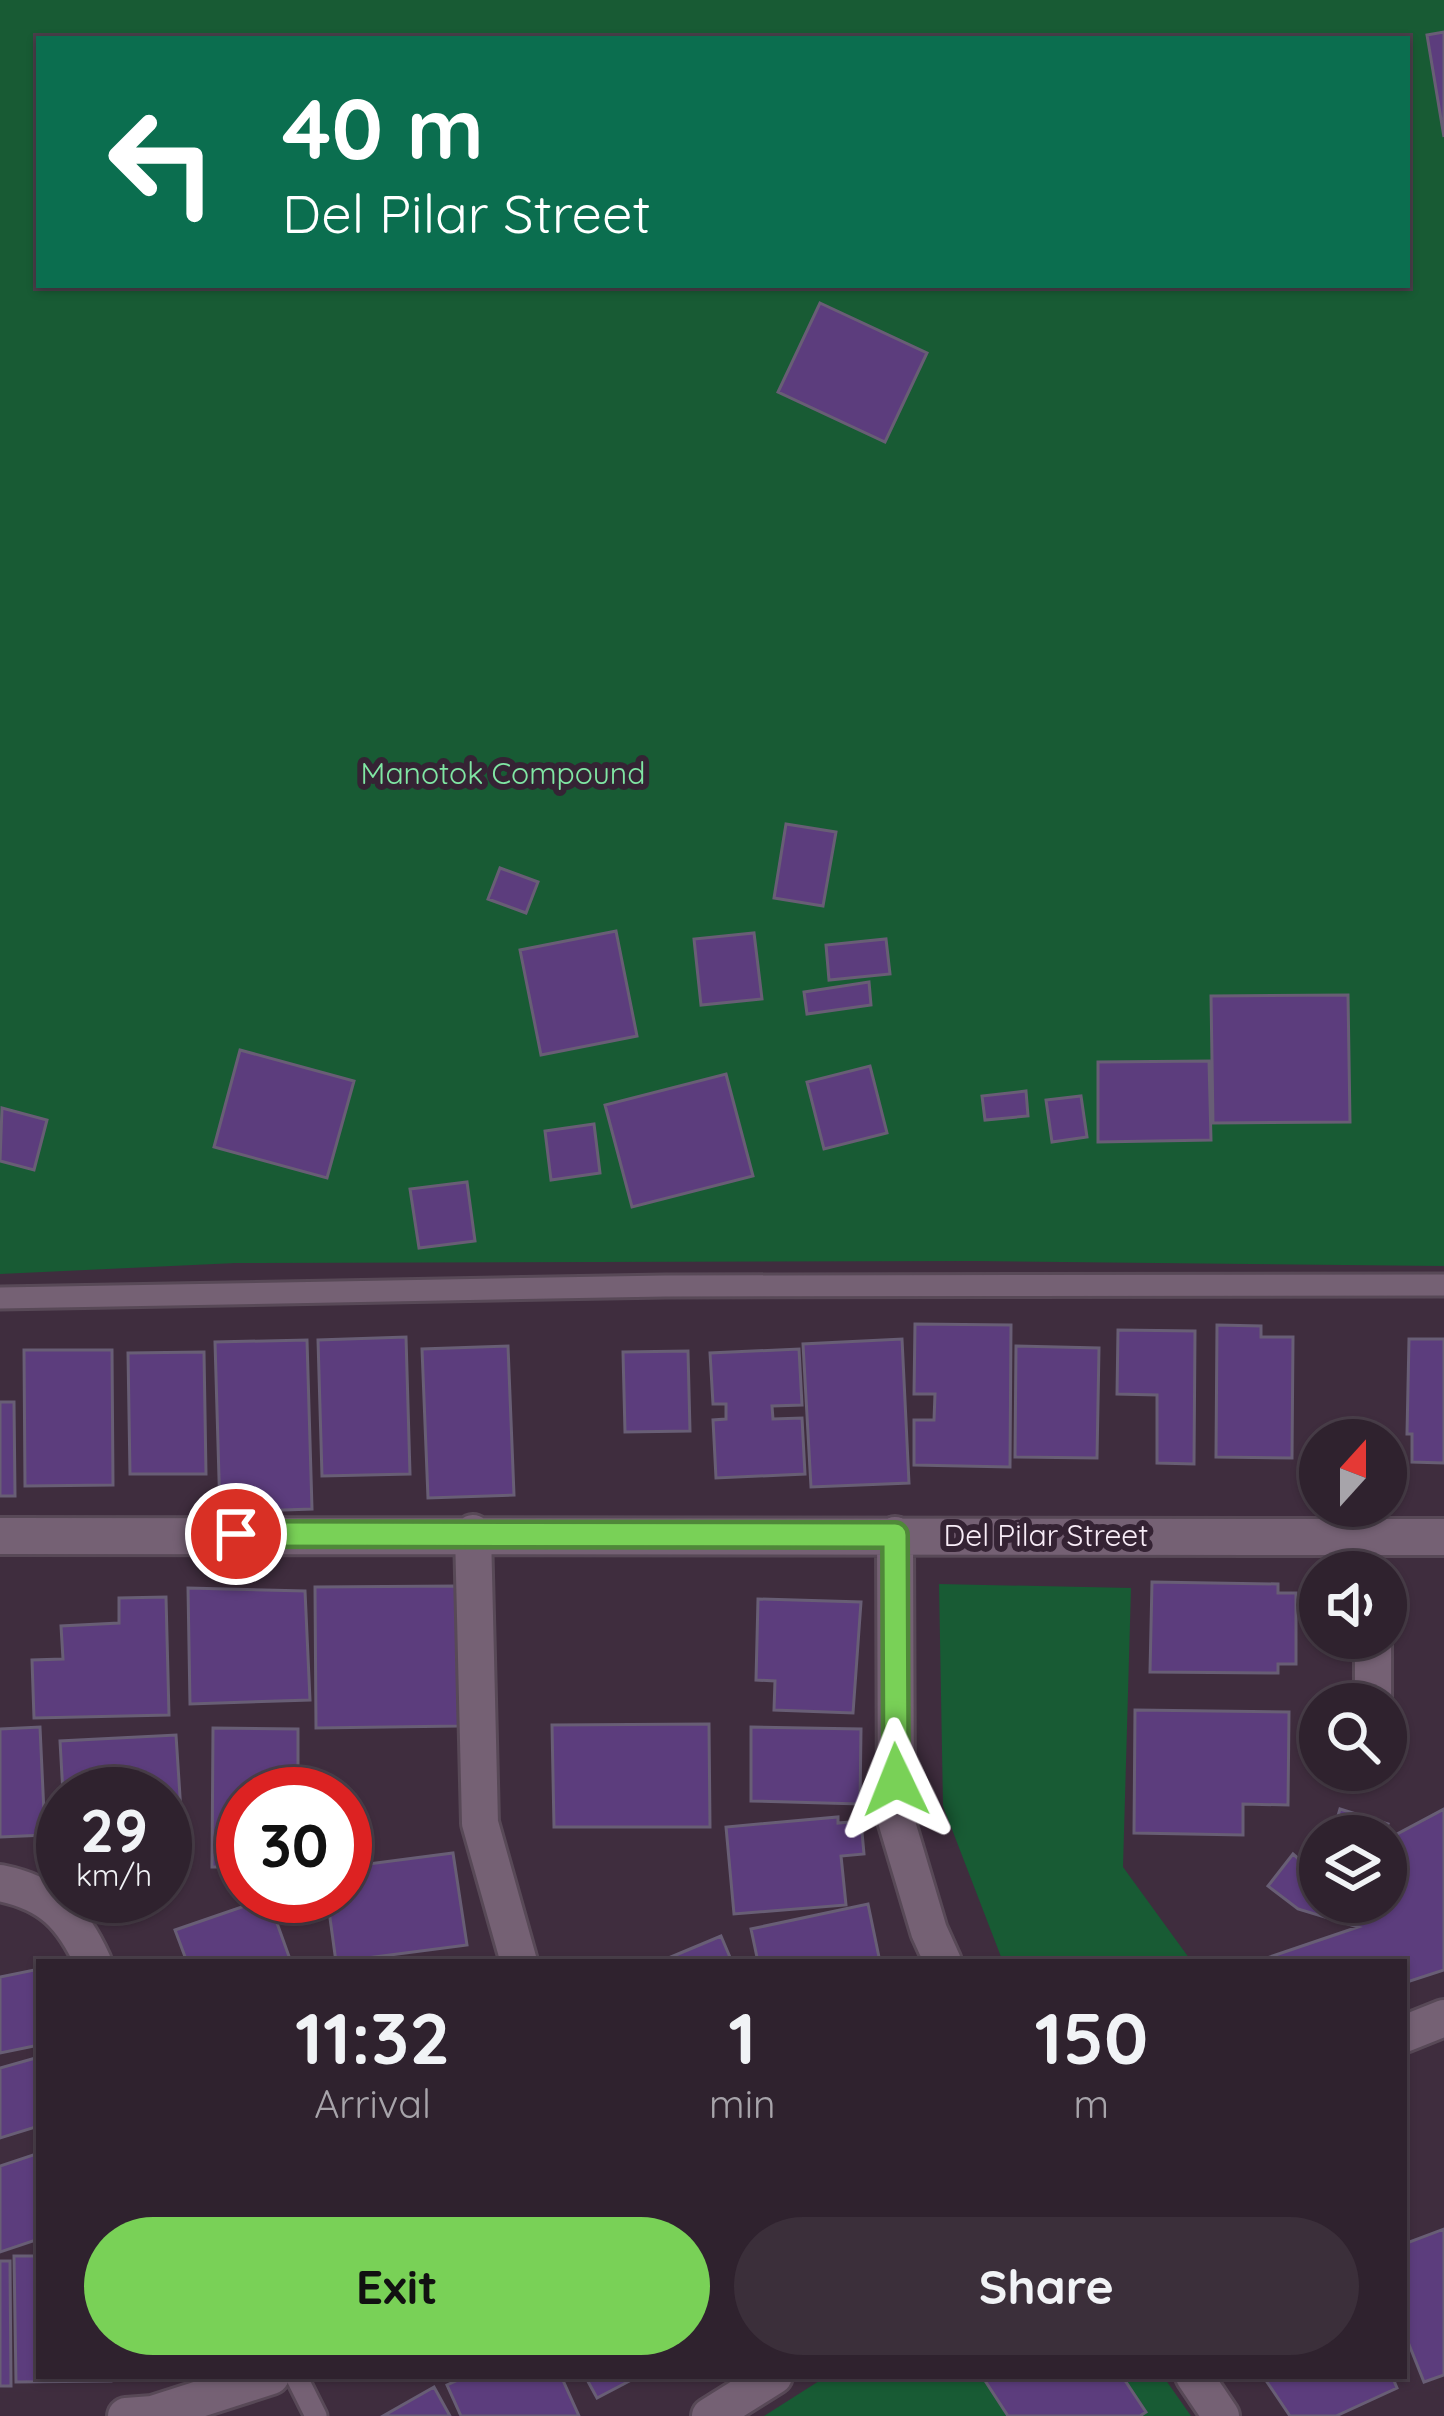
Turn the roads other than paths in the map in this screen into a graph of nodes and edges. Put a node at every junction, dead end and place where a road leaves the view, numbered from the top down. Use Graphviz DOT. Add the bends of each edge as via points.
graph roads {
  1 [pos="1444,1285"];
  2 [pos="0,1298"];
  3 [pos="473,1533"];
  4 [pos="895,1535"];
  5 [pos="0,1536"];
  6 [pos="1444,1537"];
  7 [pos="1388,1551"];
  8 [pos="1299,1552"];
  9 [pos="0,1883"];
  10 [pos="91,1959"];
  11 [pos="518,1959"];
  12 [pos="942,1959"];
  13 [pos="1444,2018"];
  14 [pos="1407,2033"];
  15 [pos="262,2379"];
  16 [pos="298,2379"];
  17 [pos="769,2379"];
  18 [pos="1196,2379"];
  19 [pos="127,2416"];
  20 [pos="316,2416"];
  21 [pos="710,2416"];
  22 [pos="1221,2416"];
  1 -- 2 [label="lane" via="665,1286"];
  3 -- 4 [label="street, Del Pilar Street"];
  3 -- 5 [label="street, Del Pilar Street"];
  3 -- 11 [label="street" via="480,1822"];
  4 -- 8 [label="street, Del Pilar Street"];
  4 -- 12 [label="street" via="896,1820"];
  6 -- 7 [label="street, Del Pilar Street"];
  9 -- 10 [label="street" via="29,1888 69,1917"];
  13 -- 14 [label="street"];
  15 -- 19 [label="street"];
  16 -- 20 [label="lane"];
  17 -- 21 [label="street"];
  18 -- 22 [label="street"];
}
